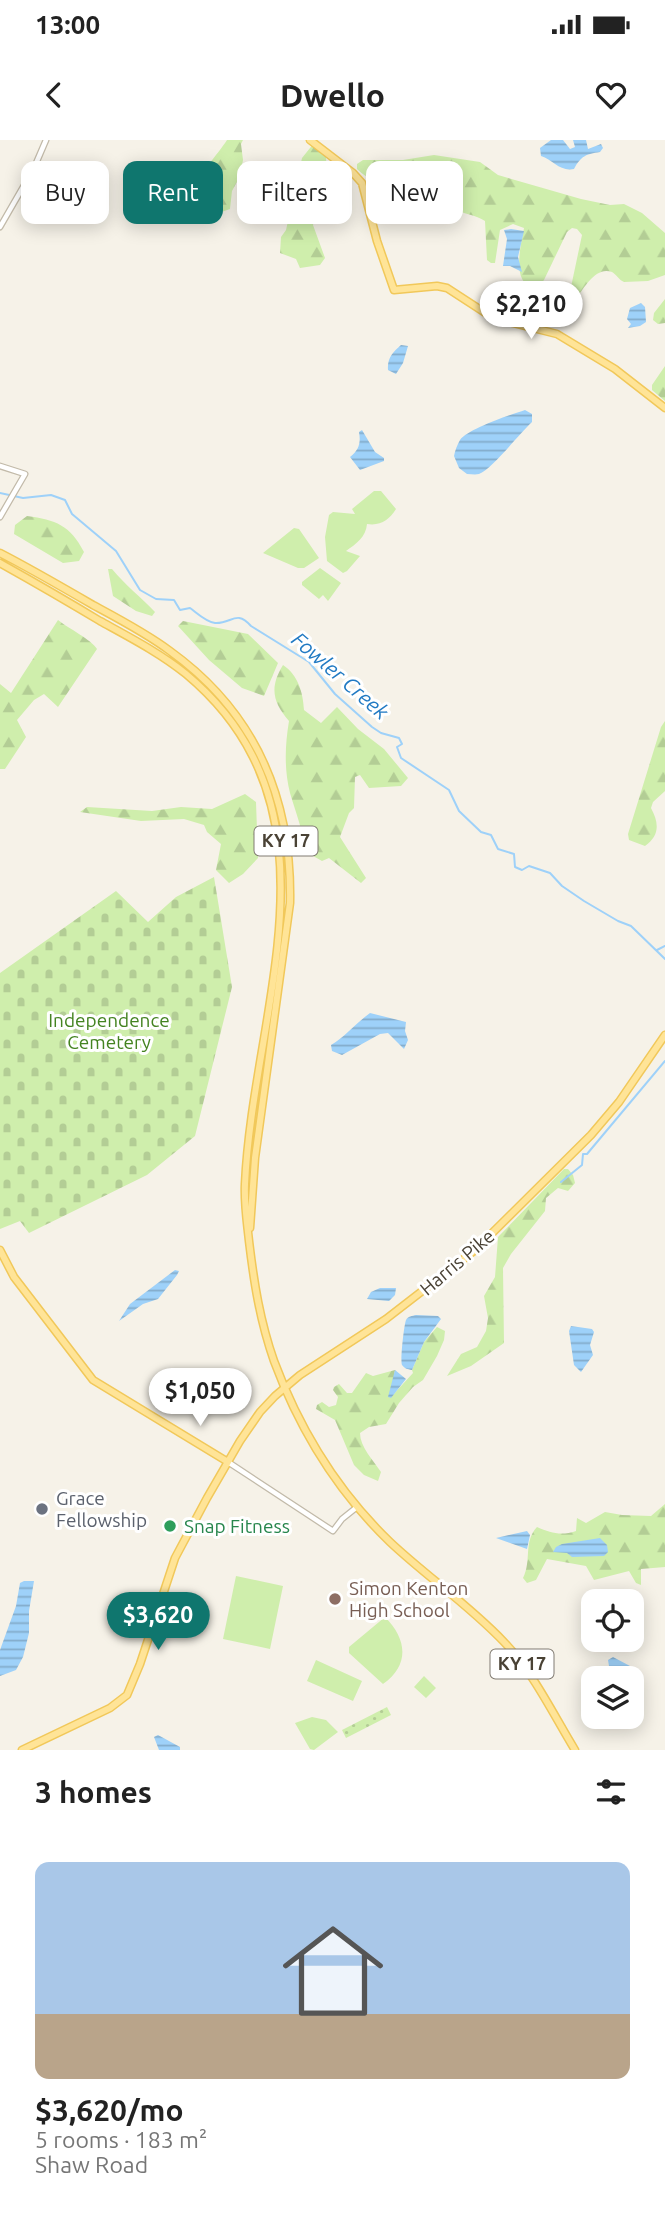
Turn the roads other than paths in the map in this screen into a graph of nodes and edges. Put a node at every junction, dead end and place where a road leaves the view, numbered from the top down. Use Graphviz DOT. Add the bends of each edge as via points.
graph roads {
  1 [pos="46,140"];
  2 [pos="310,140"];
  3 [pos="0,227"];
  4 [pos="665,408"];
  5 [pos="0,466"];
  6 [pos="1,515"];
  7 [pos="0,553"];
  8 [pos="0,563"];
  9 [pos="665,1035"];
  10 [pos="249,1237"];
  11 [pos="0,1250"];
  12 [pos="284,1387"];
  13 [pos="228,1462"];
  14 [pos="357,1507"];
  15 [pos="22,1750"];
  16 [pos="575,1750"];
  1 -- 3 [label="street"];
  2 -- 4 [label="main road" via="362,183 394,290 447,288 487,314 557,334 615,369"];
  5 -- 6 [label="street" via="24,474"];
  7 -- 10 [label="main road, KY 17" via="143,633 195,670 246,726 271,780 284,825 290,903 254,1158"];
  8 -- 10 [label="main road, KY 17" via="187,676 240,735 263,780 280,846 282,900 246,1164 244,1212"];
  9 -- 12 [label="main road, Harris Pike" via="625,1094 586,1140 474,1251 386,1320"];
  10 -- 12 [label="main road, KY 17" via="258,1310"];
  11 -- 13 [label="main road" via="14,1278 93,1380"];
  12 -- 13 [label="main road, Harris Pike" via="251,1425"];
  12 -- 14 [label="main road, KY 17" via="312,1442"];
  13 -- 14 [label="street" via="333,1531"];
  13 -- 15 [label="main road, Harris Pike" via="175,1558 127,1695 110,1708"];
  14 -- 16 [label="main road, KY 17" via="516,1656"];
}
